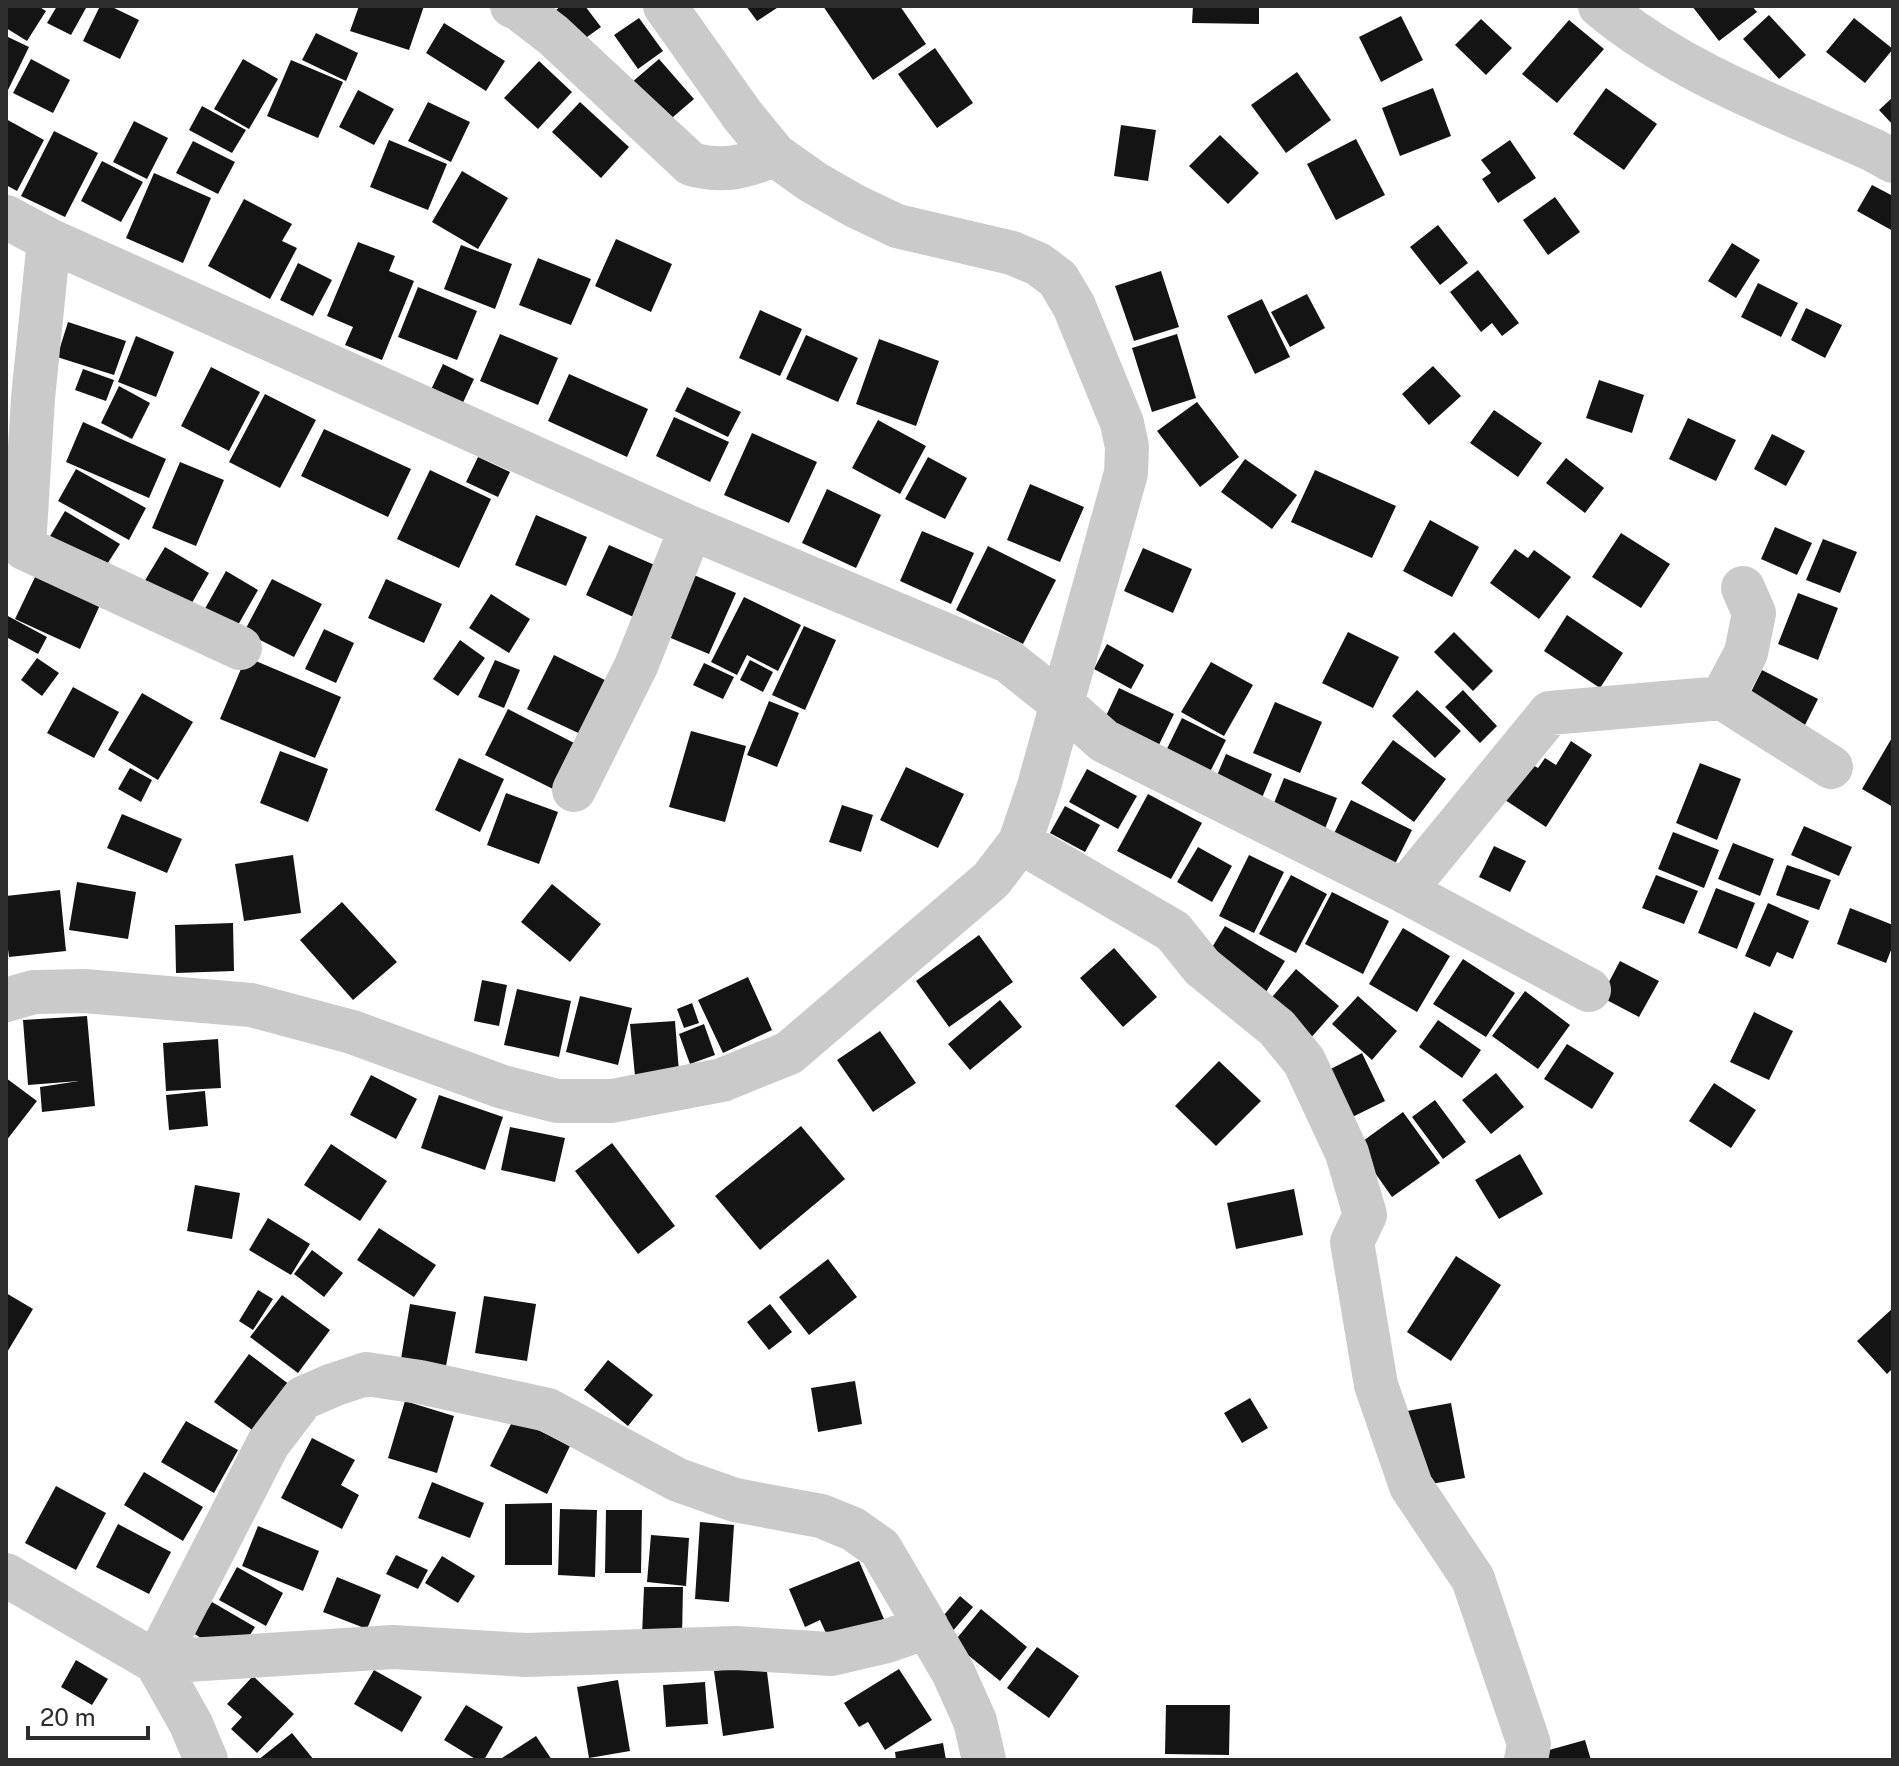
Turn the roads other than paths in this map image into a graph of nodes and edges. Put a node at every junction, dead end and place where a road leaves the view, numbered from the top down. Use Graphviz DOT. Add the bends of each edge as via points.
graph roads {
  1 [pos="512,6"];
  2 [pos="665,6"];
  3 [pos="1623,12"];
  4 [pos="775,155"];
  5 [pos="1893,161"];
  6 [pos="6,217"];
  7 [pos="49,240"];
  8 [pos="691,528"];
  9 [pos="1743,588"];
  10 [pos="240,648"];
  11 [pos="1722,698"];
  12 [pos="1061,703"];
  13 [pos="1831,767"];
  14 [pos="574,790"];
  15 [pos="1020,842"];
  16 [pos="1404,891"];
  17 [pos="1589,990"];
  18 [pos="6,1000"];
  19 [pos="6,1575"];
  20 [pos="927,1627"];
  21 [pos="156,1662"];
  22 [pos="206,1760"];
  23 [pos="984,1760"];
  24 [pos="1526,1760"];
  1 -- 4 [label="street" via="553,35 691,164 710,169 746,166"];
  2 -- 4 [label="street"];
  3 -- 5 [label="street" via="1694,70"];
  4 -- 12 [label="street" via="823,188 897,226 1038,264 1058,279 1074,306 1127,447 1126,473"];
  6 -- 7 [label="street"];
  7 -- 8 [label="street"];
  7 -- 10 [label="street" via="24,548"];
  8 -- 12 [label="street" via="1008,661"];
  8 -- 14 [label="street" via="636,666"];
  9 -- 11 [label="street" via="1754,613 1749,640"];
  11 -- 13 [label="street"];
  11 -- 16 [label="street" via="1550,713"];
  12 -- 15 [label="street"];
  12 -- 16 [label="street" via="1104,741"];
  15 -- 18 [label="street" via="991,880 789,1053 722,1080 612,1101 557,1101 503,1087 352,1032 251,1005 84,991 34,992"];
  15 -- 24 [label="street" via="1173,931 1202,967 1277,1028 1304,1061 1347,1153 1365,1215 1352,1242 1376,1385 1411,1486 1473,1579 1529,1744"];
  16 -- 17 [label="street"];
  19 -- 21 [label="street"];
  20 -- 21 [label="street" via="831,1654 735,1648 526,1655 393,1647"];
  20 -- 21 [label="street" via="880,1548 853,1529 678,1480 548,1410 366,1374 303,1398 268,1444"];
  20 -- 23 [label="street" via="975,1721"];
  21 -- 22 [label="street"];
}
